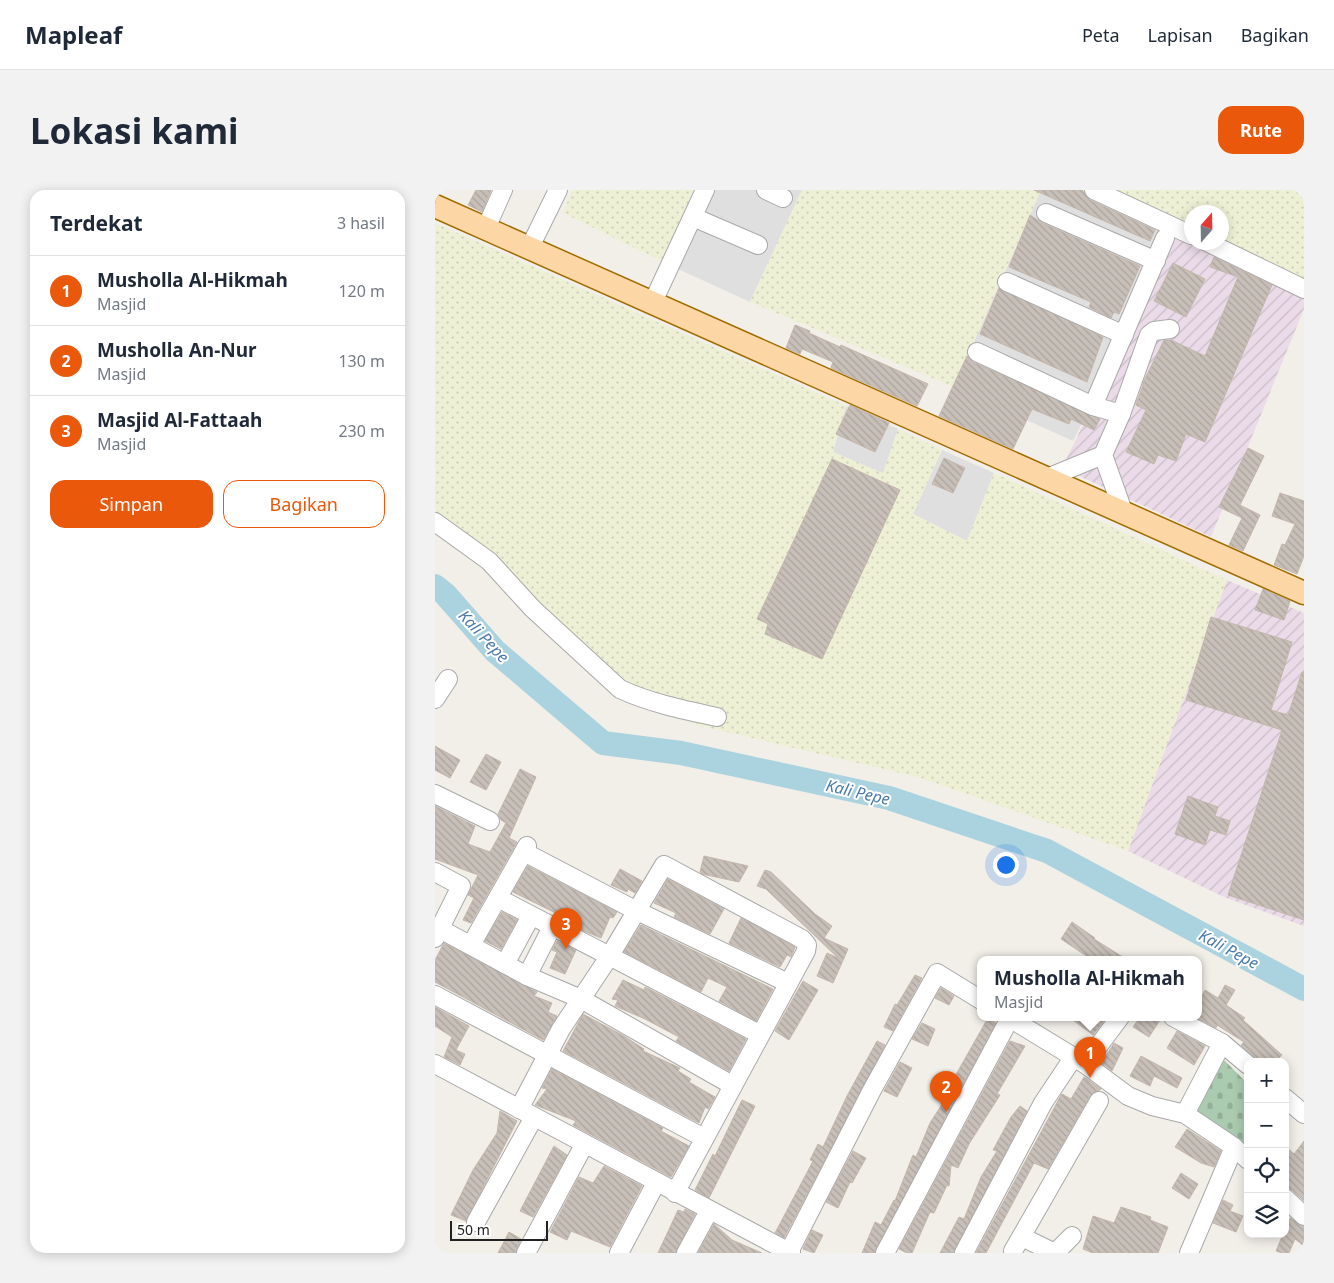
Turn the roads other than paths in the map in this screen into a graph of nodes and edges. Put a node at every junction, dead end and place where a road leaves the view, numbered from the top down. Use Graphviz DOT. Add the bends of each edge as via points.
graph roads {
  1 [pos="503,190"];
  2 [pos="558,190"];
  3 [pos="705,190"];
  4 [pos="765,190"];
  5 [pos="1094,190"];
  6 [pos="783,198"];
  7 [pos="435,206"];
  8 [pos="1046,213"];
  9 [pos="693,217"];
  10 [pos="486,228"];
  11 [pos="1184,232"];
  12 [pos="1165,238"];
  13 [pos="758,245"];
  14 [pos="530,248"];
  15 [pos="1224,250"];
  16 [pos="1156,261"];
  17 [pos="1007,282"];
  18 [pos="1304,289"];
  19 [pos="652,304"];
  20 [pos="1170,329"];
  21 [pos="1124,335"];
  22 [pos="977,352"];
  23 [pos="1093,406"];
  24 [pos="1121,414"];
  25 [pos="1103,455"];
  26 [pos="1047,478"];
  27 [pos="1123,511"];
  28 [pos="435,522"];
  29 [pos="1304,592"];
  30 [pos="448,680"];
  31 [pos="435,699"];
  32 [pos="717,717"];
  33 [pos="435,794"];
  34 [pos="490,821"];
  35 [pos="435,872"];
  36 [pos="498,898"];
  37 [pos="635,910"];
  38 [pos="531,916"];
  39 [pos="552,927"];
  40 [pos="437,934"];
  41 [pos="471,945"];
  42 [pos="609,957"];
  43 [pos="505,964"];
  44 [pos="527,976"];
  45 [pos="788,983"];
  46 [pos="435,995"];
  47 [pos="977,998"];
  48 [pos="581,999"];
  49 [pos="1007,1021"];
  50 [pos="1014,1021"];
  51 [pos="1116,1021"];
  52 [pos="1181,1021"];
  53 [pos="759,1034"];
  54 [pos="1222,1043"];
  55 [pos="547,1056"];
  56 [pos="1079,1061"];
  57 [pos="1244,1062"];
  58 [pos="435,1064"];
  59 [pos="732,1085"];
  60 [pos="1099,1101"];
  61 [pos="1289,1101"];
  62 [pos="526,1113"];
  63 [pos="1185,1114"];
  64 [pos="1304,1114"];
  65 [pos="704,1138"];
  66 [pos="584,1145"];
  67 [pos="1234,1147"];
  68 [pos="1244,1156"];
  69 [pos="657,1183"];
  70 [pos="675,1193"];
  71 [pos="1289,1201"];
  72 [pos="709,1211"];
  73 [pos="1303,1213"];
  74 [pos="476,1222"];
  75 [pos="1072,1236"];
  76 [pos="1016,1249"];
  77 [pos="786,1252"];
  78 [pos="526,1253"];
  79 [pos="619,1253"];
  80 [pos="686,1253"];
  81 [pos="885,1253"];
  82 [pos="964,1253"];
  83 [pos="1055,1253"];
  84 [pos="1189,1253"];
  1 -- 10 [label="street"];
  2 -- 14 [label="street"];
  3 -- 9 [label="street"];
  4 -- 6 [label="street"];
  5 -- 11 [label="street"];
  7 -- 10 [label="main road"];
  8 -- 16 [label="street"];
  9 -- 13 [label="street"];
  9 -- 19 [label="street"];
  10 -- 14 [label="main road"];
  12 -- 16 [label="street"];
  14 -- 19 [label="main road"];
  15 -- 18 [label="street"];
  16 -- 21 [label="street"];
  17 -- 21 [label="street"];
  19 -- 26 [label="main road"];
  20 -- 24 [label="street" via="1153,331 1149,335"];
  21 -- 23 [label="street"];
  22 -- 23 [label="street"];
  23 -- 24 [label="street"];
  24 -- 25 [label="street"];
  25 -- 26 [label="street"];
  25 -- 27 [label="street"];
  26 -- 27 [label="main road"];
  27 -- 29 [label="main road"];
  28 -- 32 [label="street" via="489,561 533,609 619,688 683,710"];
  30 -- 31 [label="street"];
  33 -- 34 [label="street"];
  35 -- 40 [label="street" via="461,886"];
  36 -- 37 [label="street" via="526,849"];
  36 -- 38 [label="street"];
  36 -- 41 [label="street"];
  37 -- 42 [label="street"];
  37 -- 45 [label="street"];
  37 -- 45 [label="street" via="663,865 802,939 807,945 806,952"];
  38 -- 39 [label="street"];
  38 -- 43 [label="street"];
  39 -- 42 [label="street"];
  39 -- 44 [label="street"];
  40 -- 41 [label="street"];
  41 -- 43 [label="street"];
  42 -- 48 [label="street"];
  42 -- 53 [label="street"];
  43 -- 44 [label="street"];
  44 -- 48 [label="street"];
  45 -- 53 [label="street"];
  46 -- 55 [label="street"];
  47 -- 77 [label="street" via="937,973"];
  48 -- 55 [label="street"];
  48 -- 59 [label="street"];
  49 -- 81 [label="street"];
  50 -- 56 [label="street"];
  51 -- 56 [label="street"];
  52 -- 54 [label="street"];
  53 -- 59 [label="street"];
  54 -- 57 [label="street"];
  54 -- 63 [label="street"];
  55 -- 62 [label="street"];
  55 -- 65 [label="street"];
  56 -- 63 [label="street" via="1128,1096"];
  56 -- 82 [label="street" via="1043,1103"];
  58 -- 62 [label="street"];
  59 -- 65 [label="street"];
  60 -- 76 [label="street"];
  61 -- 64 [label="street"];
  62 -- 66 [label="street"];
  62 -- 74 [label="street"];
  63 -- 67 [label="street"];
  65 -- 70 [label="street"];
  66 -- 69 [label="street"];
  66 -- 78 [label="street"];
  67 -- 68 [label="street"];
  67 -- 84 [label="street"];
  69 -- 70 [label="street"];
  69 -- 79 [label="street"];
  70 -- 72 [label="street"];
  71 -- 73 [label="street"];
  72 -- 77 [label="street"];
  72 -- 80 [label="street"];
  75 -- 83 [label="street"];
  76 -- 83 [label="street"];
}
